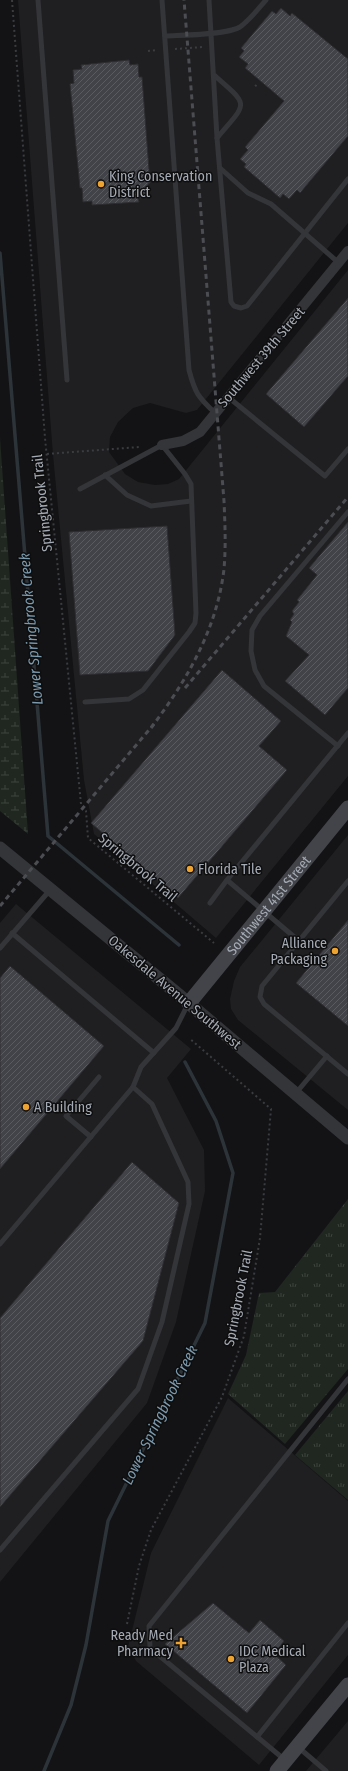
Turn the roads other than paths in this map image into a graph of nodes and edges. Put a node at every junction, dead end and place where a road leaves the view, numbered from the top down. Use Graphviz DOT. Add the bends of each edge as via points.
graph roads {
  1 [pos="38,0"];
  2 [pos="162,0"];
  3 [pos="209,0"];
  4 [pos="266,0"];
  5 [pos="210,32"];
  6 [pos="165,36"];
  7 [pos="214,75"];
  8 [pos="217,138"];
  9 [pos="220,168"];
  10 [pos="348,179"];
  11 [pos="304,234"];
  12 [pos="348,252"];
  13 [pos="339,263"];
  14 [pos="67,380"];
  15 [pos="228,397"];
  16 [pos="215,413"];
  17 [pos="162,445"];
  18 [pos="348,449"];
  19 [pos="105,475"];
  20 [pos="80,489"];
  21 [pos="192,501"];
  22 [pos="348,512"];
  23 [pos="86,702"];
  24 [pos="348,733"];
  25 [pos="338,746"];
  26 [pos="348,808"];
  27 [pos="0,848"];
  28 [pos="227,880"];
  29 [pos="348,881"];
  30 [pos="50,889"];
  31 [pos="210,903"];
  32 [pos="263,912"];
  33 [pos="12,934"];
  34 [pos="299,941"];
  35 [pos="0,948"];
  36 [pos="189,1003"];
  37 [pos="154,1053"];
  38 [pos="327,1056"];
  39 [pos="348,1074"];
  40 [pos="99,1078"];
  41 [pos="133,1087"];
  42 [pos="296,1094"];
  43 [pos="91,1137"];
  44 [pos="348,1138"];
  45 [pos="0,1244"];
  46 [pos="348,1379"];
  47 [pos="0,1550"];
  48 [pos="348,1623"];
  49 [pos="348,1685"];
  50 [pos="257,1737"];
  51 [pos="297,1747"];
  52 [pos="282,1766"];
  53 [pos="326,1771"];
  1 -- 14 [label="lane"];
  2 -- 6 [label="lane"];
  3 -- 5 [label="lane"];
  4 -- 5 [label="lane" via="249,20 238,28"];
  5 -- 6 [label="lane"];
  5 -- 7 [label="lane"];
  6 -- 16 [label="lane" via="189,370 199,398"];
  7 -- 8 [label="lane"];
  7 -- 8 [label="lane" via="242,102 240,110"];
  8 -- 9 [label="lane"];
  9 -- 11 [label="lane" via="248,193 271,204"];
  9 -- 11 [label="lane" via="231,302 234,306 247,306"];
  10 -- 11 [label="lane"];
  11 -- 13 [label="lane"];
  12 -- 13 [label="street, Southwest 39th Street"];
  13 -- 15 [label="street, Southwest 39th Street"];
  15 -- 16 [label="street, Southwest 39th Street"];
  15 -- 18 [label="lane" via="325,476"];
  16 -- 17 [label="street, Southwest 39th Street" via="200,432 183,441"];
  17 -- 19 [label="lane"];
  17 -- 21 [label="lane" via="186,474 191,484"];
  19 -- 20 [label="lane"];
  19 -- 21 [label="lane" via="127,495 151,506"];
  21 -- 23 [label="lane" via="195,623 143,690 129,699"];
  22 -- 25 [label="lane" via="260,616 252,630 251,651 255,670 264,686"];
  24 -- 25 [label="lane"];
  25 -- 28 [label="lane"];
  26 -- 32 [label="main road, Southwest 41st Street"];
  27 -- 30 [label="street, Oakesdale Avenue Southwest"];
  28 -- 31 [label="lane"];
  28 -- 32 [label="lane"];
  29 -- 34 [label="lane"];
  30 -- 33 [label="lane"];
  30 -- 36 [label="street, Oakesdale Avenue Southwest"];
  32 -- 34 [label="lane"];
  32 -- 36 [label="main road, Southwest 41st Street"];
  33 -- 35 [label="lane"];
  33 -- 37 [label="lane"];
  34 -- 38 [label="lane" via="262,986 260,997 264,1004"];
  36 -- 37 [label="lane" via="176,1028"];
  36 -- 42 [label="street, Oakesdale Avenue Southwest"];
  37 -- 41 [label="lane" via="141,1067"];
  38 -- 39 [label="lane"];
  38 -- 42 [label="lane"];
  40 -- 43 [label="lane" via="66,1116"];
  41 -- 43 [label="lane"];
  41 -- 47 [label="lane" via="152,1104 188,1182 189,1204 162,1322 138,1389"];
  42 -- 44 [label="street, Oakesdale Avenue Southwest"];
  43 -- 45 [label="lane"];
  46 -- 50 [label="lane" via="149,1626 150,1648"];
  48 -- 50 [label="lane"];
  49 -- 51 [label="main road"];
  50 -- 52 [label="lane"];
  51 -- 52 [label="main road"];
  51 -- 53 [label="lane"];
}
